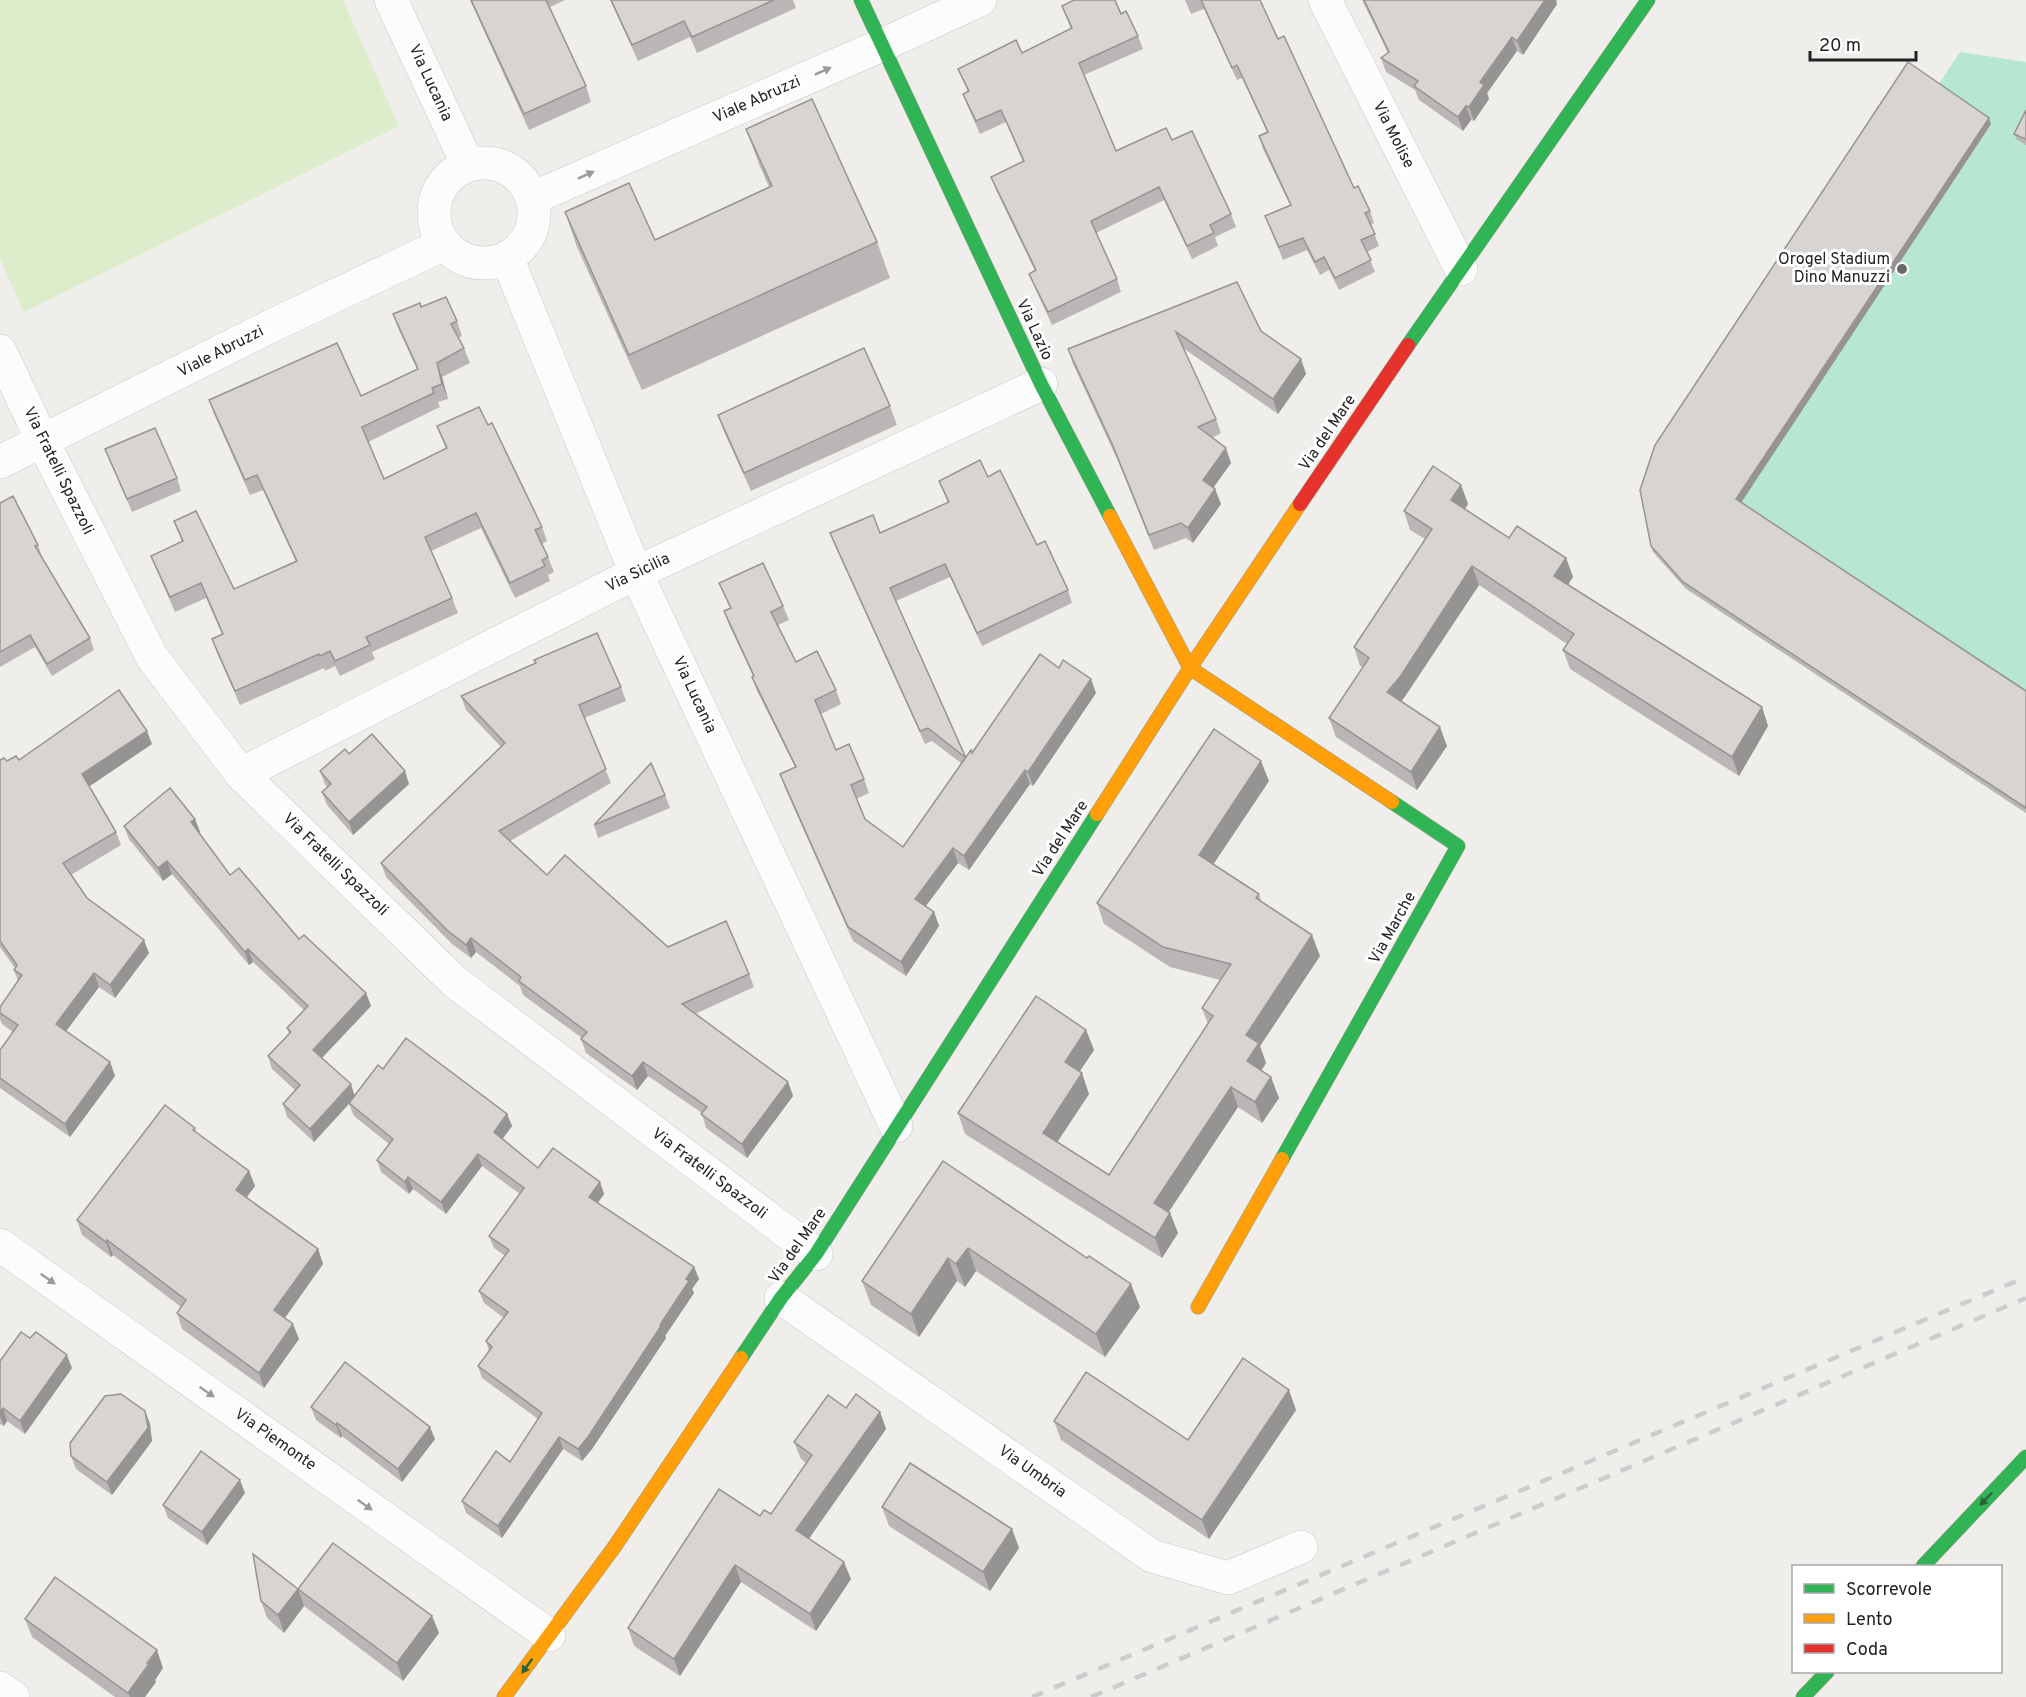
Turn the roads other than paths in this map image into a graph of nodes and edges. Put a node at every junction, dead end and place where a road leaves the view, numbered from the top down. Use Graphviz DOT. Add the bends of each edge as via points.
graph roads {
  1 [pos="391,0"];
  2 [pos="861,0"];
  3 [pos="980,0"];
  4 [pos="1325,0"];
  5 [pos="1648,0"];
  6 [pos="882,45"];
  7 [pos="468,165"];
  8 [pos="533,198"];
  9 [pos="444,244"];
  10 [pos="507,258"];
  11 [pos="1461,269"];
  12 [pos="0,351"];
  13 [pos="1041,384"];
  14 [pos="43,442"];
  15 [pos="0,462"];
  16 [pos="636,573"];
  17 [pos="1190,668"];
  18 [pos="241,774"];
  19 [pos="896,1126"];
  20 [pos="0,1245"];
  21 [pos="816,1254"];
  22 [pos="782,1298"];
  23 [pos="1198,1307"];
  24 [pos="2026,1457"];
  25 [pos="1300,1547"];
  26 [pos="1924,1565"];
  27 [pos="549,1635"];
  28 [pos="1825,1673"];
  29 [pos="0,1688"];
  30 [pos="13,1697"];
  31 [pos="504,1697"];
  32 [pos="1803,1697"];
  1 -- 7 [label="street, Via Lucania"];
  2 -- 6 [label="main road, Via Lazio"];
  3 -- 6 [label="street, Viale Abruzzi"];
  4 -- 11 [label="street, Via Molise"];
  5 -- 11 [label="main road, Via del Mare"];
  8 -- 6 [label="street, Viale Abruzzi, one-way"];
  6 -- 13 [label="main road, Via Lazio"];
  7 -- 8 [label="street" via="483,162 507,168 525,183"];
  7 -- 9 [label="street" via="443,184 436,199 434,214"];
  8 -- 10 [label="street" via="533,226 519,250"];
  9 -- 10 [label="street" via="473,262"];
  9 -- 14 [label="street, Viale Abruzzi"];
  10 -- 16 [label="street, Via Lucania"];
  11 -- 17 [label="main road, Via del Mare"];
  12 -- 14 [label="street, Via Fratelli Spazzoli"];
  13 -- 16 [label="street, Via Sicilia"];
  13 -- 17 [label="main road, Via Lazio"];
  14 -- 15 [label="street, Viale Abruzzi"];
  14 -- 18 [label="street, Via Fratelli Spazzoli" via="152,657"];
  16 -- 18 [label="street, Via Sicilia"];
  16 -- 19 [label="street, Via Lucania"];
  17 -- 19 [label="main road, Via del Mare"];
  17 -- 23 [label="main road, Via Marche" via="1458,846"];
  18 -- 21 [label="street, Via Fratelli Spazzoli" via="455,981"];
  19 -- 21 [label="main road, Via del Mare"];
  20 -- 27 [label="street, Via Piemonte, one-way"];
  21 -- 22 [label="main road, Via del Mare"];
  22 -- 25 [label="street, Via Umbria" via="1152,1556 1228,1578"];
  22 -- 27 [label="main road, Via del Mare" via="615,1546"];
  24 -- 26 [label="main road, one-way"];
  27 -- 31 [label="main road, Via del Mare, one-way"];
  28 -- 32 [label="main road"];
  29 -- 30 [label="street"];
}
